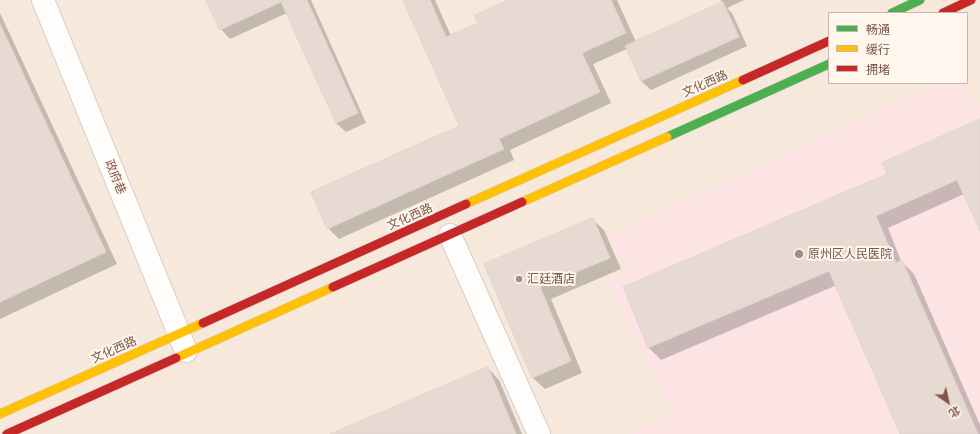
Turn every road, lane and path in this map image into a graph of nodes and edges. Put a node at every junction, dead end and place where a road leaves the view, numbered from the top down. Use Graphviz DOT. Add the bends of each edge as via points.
graph roads {
  1 [pos="43,0"];
  2 [pos="920,0"];
  3 [pos="971,0"];
  4 [pos="894,12"];
  5 [pos="944,12"];
  6 [pos="828,41"];
  7 [pos="828,64"];
  8 [pos="450,235"];
  9 [pos="183,344"];
  10 [pos="0,414"];
  11 [pos="7,434"];
  12 [pos="538,434"];
  1 -- 9 [label="street, 政府巷"];
  2 -- 4 [label="main road"];
  3 -- 5 [label="main road"];
  6 -- 9 [label="main road, 文化西路"];
  7 -- 8 [label="main road, 文化西路"];
  8 -- 9 [label="main road, 文化西路"];
  8 -- 12 [label="street"];
  9 -- 10 [label="main road, 文化西路"];
  9 -- 11 [label="main road, 文化西路"];
}
